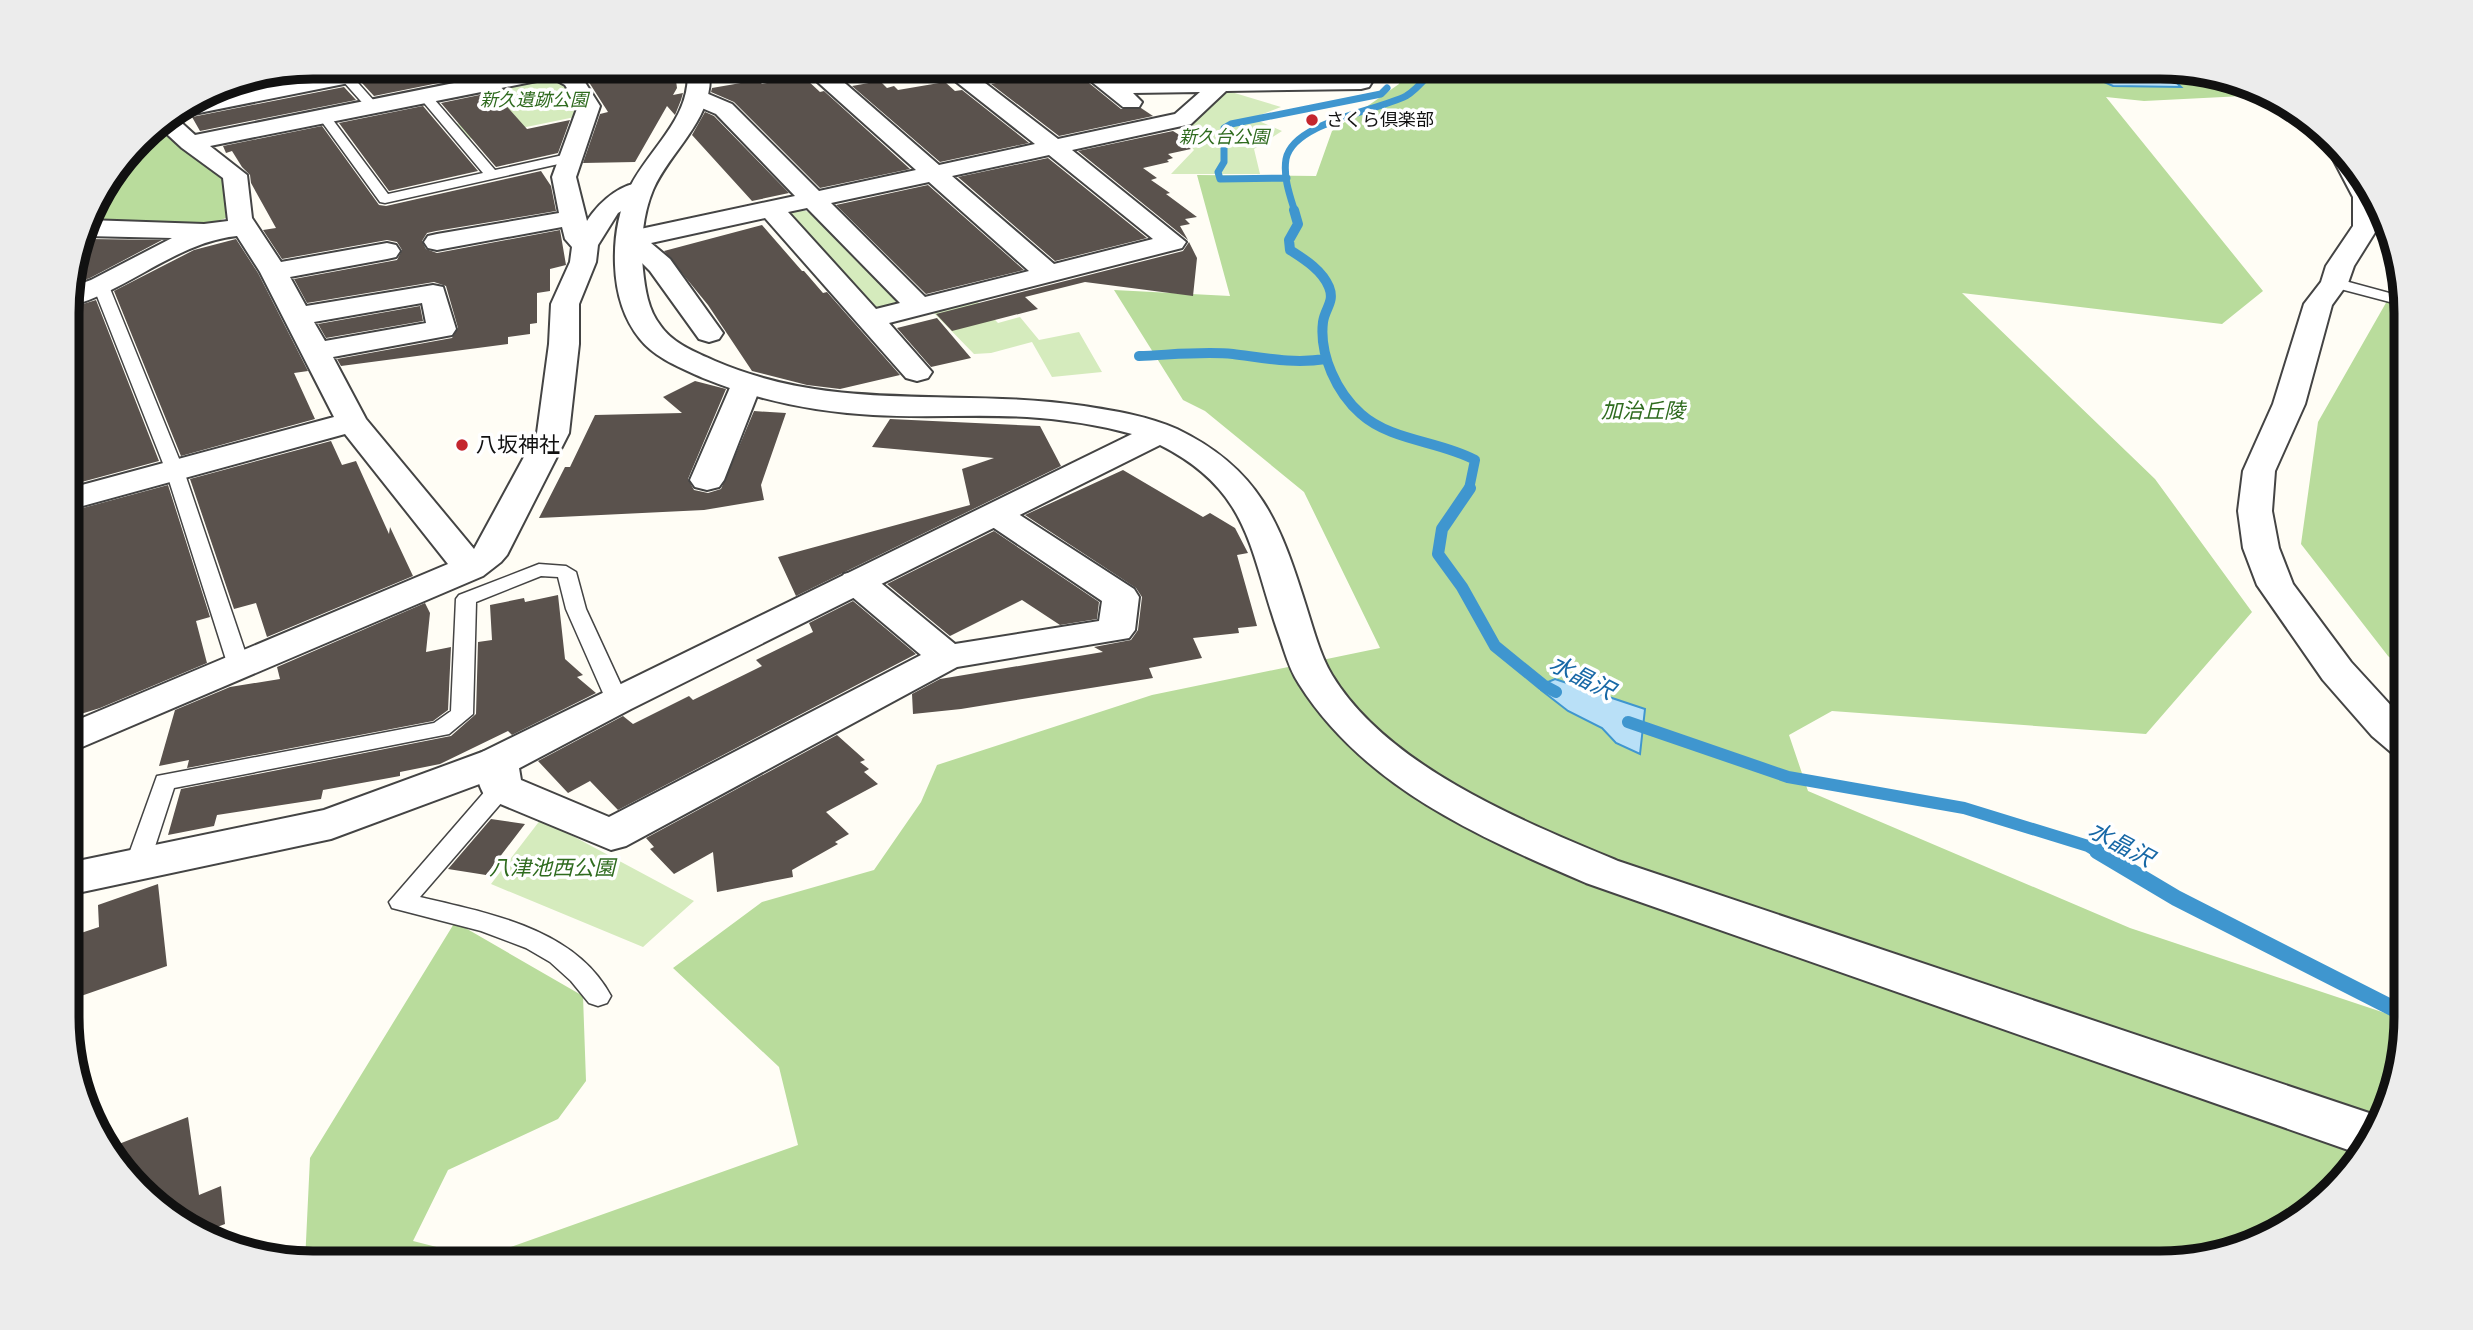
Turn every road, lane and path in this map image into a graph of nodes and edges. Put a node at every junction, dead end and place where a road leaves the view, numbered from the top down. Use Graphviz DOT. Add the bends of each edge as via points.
graph roads {
  1 [pos="338,79"];
  2 [pos="348,79"];
  3 [pos="499,79"];
  4 [pos="569,79"];
  5 [pos="827,79"];
  6 [pos="967,79"];
  7 [pos="1100,79"];
  8 [pos="698,82"];
  9 [pos="1361,82"];
  10 [pos="1220,85"];
  11 [pos="1111,87"];
  12 [pos="241,90"];
  13 [pos="424,95"];
  14 [pos="372,105"];
  15 [pos="323,115"];
  16 [pos="1160,124"];
  17 [pos="172,127"];
  18 [pos="190,143"];
  19 [pos="1052,147"];
  20 [pos="572,157"];
  21 [pos="935,173"];
  22 [pos="492,175"];
  23 [pos="641,189"];
  24 [pos="811,200"];
  25 [pos="2366,202"];
  26 [pos="770,208"];
  27 [pos="247,227"];
  28 [pos="96,228"];
  29 [pos="206,231"];
  30 [pos="579,231"];
  31 [pos="631,239"];
  32 [pos="437,242"];
  33 [pos="387,251"];
  34 [pos="274,272"];
  35 [pos="1049,274"];
  36 [pos="2333,284"];
  37 [pos="81,285"];
  38 [pos="101,286"];
  39 [pos="80,294"];
  40 [pos="2393,299"];
  41 [pos="919,307"];
  42 [pos="298,316"];
  43 [pos="872,319"];
  44 [pos="709,333"];
  45 [pos="314,352"];
  46 [pos="917,372"];
  47 [pos="747,383"];
  48 [pos="352,422"];
  49 [pos="1160,433"];
  50 [pos="175,471"];
  51 [pos="707,480"];
  52 [pos="79,497"];
  53 [pos="997,515"];
  54 [pos="470,568"];
  55 [pos="857,582"];
  56 [pos="947,657"];
  57 [pos="239,666"];
  58 [pos="617,700"];
  59 [pos="2394,733"];
  60 [pos="79,735"];
  61 [pos="499,775"];
  62 [pos="137,865"];
  63 [pos="79,876"];
  64 [pos="598,996"];
  65 [pos="2363,1133"];
  1 -- 12 [label="street"];
  2 -- 14 [label="lane"];
  3 -- 13 [label="street"];
  4 -- 20 [label="street" via="589,106"];
  5 -- 21 [label="street"];
  6 -- 19 [label="street"];
  7 -- 11 [label="street"];
  8 -- 23 [label="street" via="687,121"];
  8 -- 24 [label="street"];
  9 -- 10 [label="street"];
  10 -- 11 [label="street"];
  10 -- 16 [label="street" via="1183,119"];
  11 -- 16 [label="street"];
  13 -- 14 [label="street"];
  13 -- 22 [label="lane"];
  14 -- 15 [label="street"];
  15 -- 18 [label="street"];
  15 -- 22 [label="lane" via="385,199"];
  16 -- 19 [label="street"];
  17 -- 18 [label="street"];
  18 -- 27 [label="street" via="235,174 239,218"];
  19 -- 21 [label="street"];
  19 -- 35 [label="street" via="1173,242"];
  20 -- 22 [label="lane"];
  20 -- 30 [label="street" via="564,177"];
  21 -- 24 [label="street"];
  21 -- 35 [label="street"];
  23 -- 30 [label="street"];
  23 -- 31 [label="street"];
  24 -- 26 [label="street"];
  24 -- 41 [label="street"];
  25 -- 36 [label="street" via="2366,226"];
  26 -- 31 [label="street"];
  26 -- 43 [label="street"];
  27 -- 29 [label="street"];
  27 -- 34 [label="street"];
  28 -- 29 [label="street"];
  29 -- 38 [label="street"];
  30 -- 32 [label="street"];
  30 -- 54 [label="street" via="583,262 565,304 553,433 489,555"];
  31 -- 44 [label="street" via="660,265"];
  31 -- 47 [label="street" via="635,301 649,332 673,353"];
  33 -- 34 [label="street"];
  34 -- 42 [label="street"];
  35 -- 41 [label="street"];
  36 -- 40 [label="lane"];
  36 -- 59 [label="street" via="2318,304 2290,404 2259,471 2255,510 2261,548 2275,585 2337,671"];
  37 -- 38 [label="street"];
  38 -- 39 [label="street"];
  38 -- 50 [label="lane"];
  41 -- 43 [label="street"];
  42 -- 45 [label="street"];
  42 -- 45 [label="street" via="433,293 442,329"];
  43 -- 46 [label="street"];
  45 -- 48 [label="street"];
  47 -- 49 [label="street" via="849,404 1028,408 1110,419"];
  47 -- 51 [label="street"];
  48 -- 50 [label="street"];
  48 -- 54 [label="street"];
  49 -- 53 [label="street"];
  49 -- 65 [label="street" via="1212,463 1233,482 1252,510 1268,539 1314,678 1344,719 1373,747 1465,810 1615,876"];
  50 -- 52 [label="street"];
  50 -- 57 [label="lane"];
  53 -- 55 [label="street"];
  53 -- 56 [label="street" via="1121,597 1116,630"];
  54 -- 57 [label="street"];
  55 -- 56 [label="street"];
  55 -- 58 [label="street"];
  56 -- 61 [label="street" via="611,835"];
  57 -- 60 [label="street"];
  58 -- 61 [label="street"];
  58 -- 62 [label="lane" via="576,609 566,572 539,570 466,599 462,714 441,729 165,782"];
  61 -- 62 [label="street" via="331,824"];
  61 -- 64 [label="lane" via="401,902 513,929 535,939 585,977"];
  62 -- 63 [label="street"];
}
